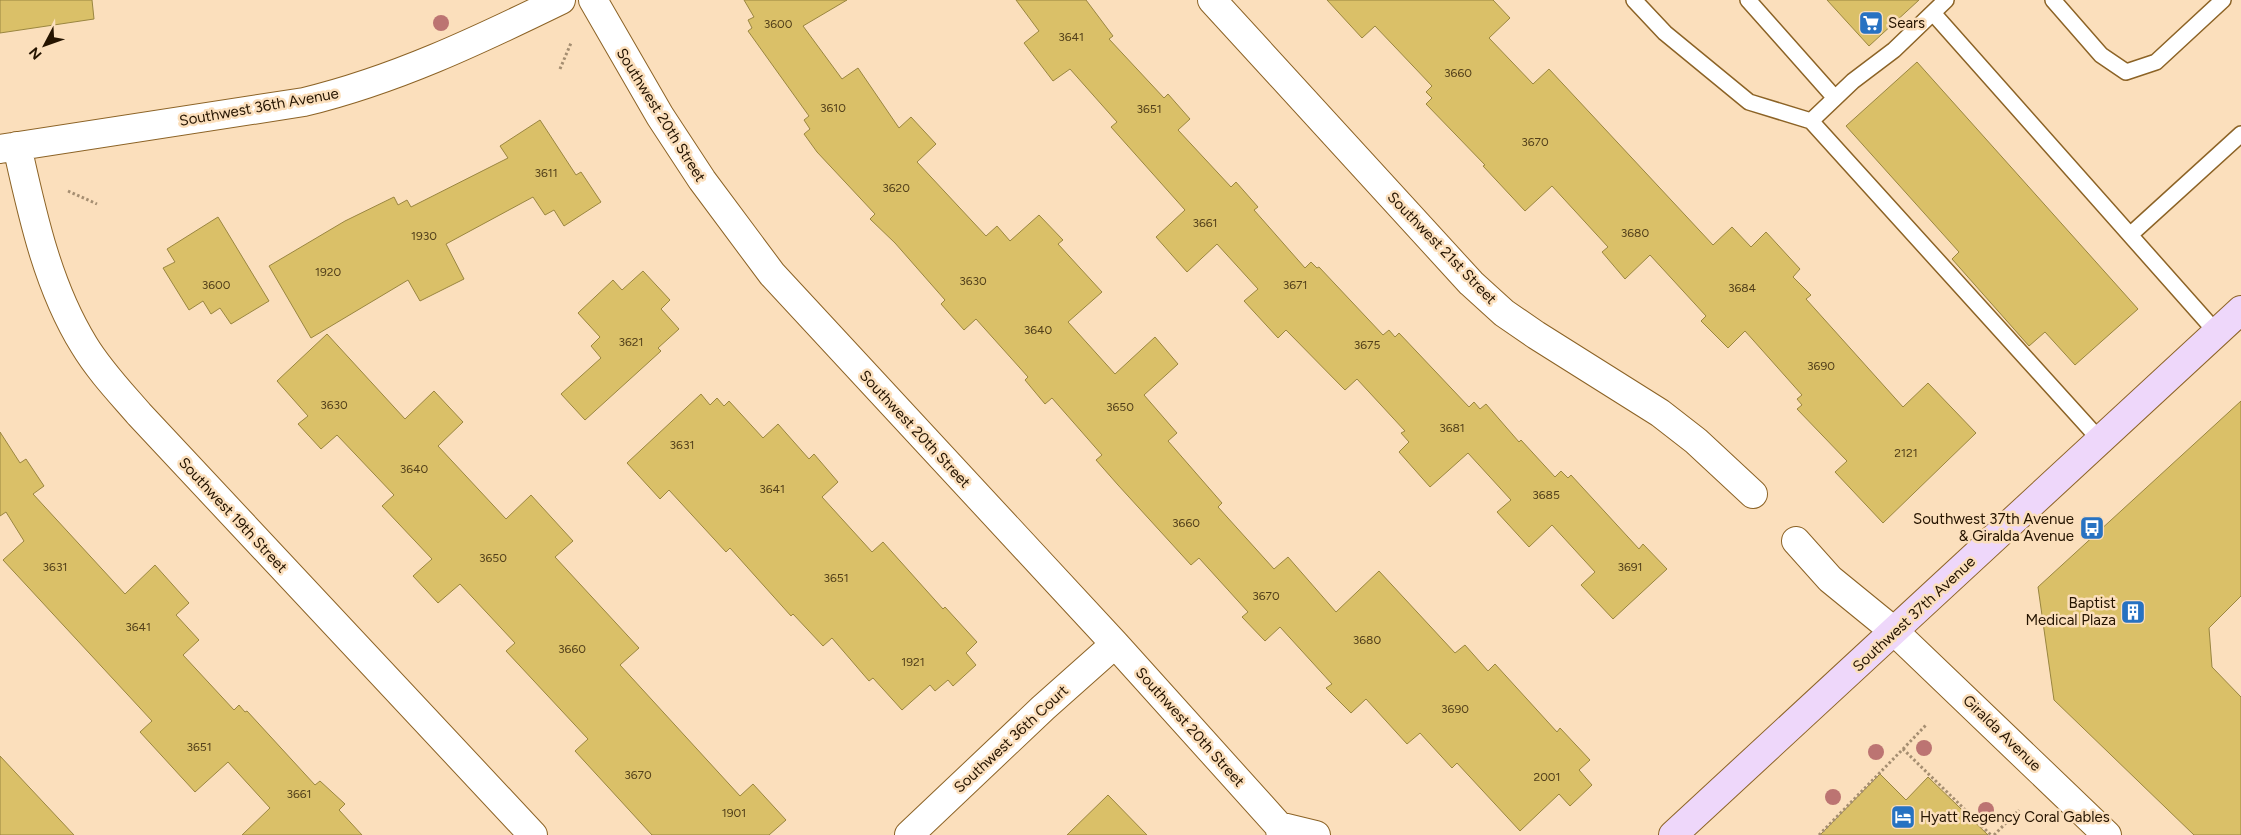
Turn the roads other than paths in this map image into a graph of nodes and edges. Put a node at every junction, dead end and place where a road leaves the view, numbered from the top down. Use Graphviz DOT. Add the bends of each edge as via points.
graph roads {
  1 [pos="561,0"];
  2 [pos="594,0"];
  3 [pos="1212,0"];
  4 [pos="1634,0"];
  5 [pos="1748,0"];
  6 [pos="1946,0"];
  7 [pos="2223,0"];
  8 [pos="2058,2"];
  9 [pos="1933,13"];
  10 [pos="1835,98"];
  11 [pos="1811,121"];
  12 [pos="2241,134"];
  13 [pos="9,147"];
  14 [pos="2130,235"];
  15 [pos="2241,310"];
  16 [pos="2216,333"];
  17 [pos="2100,440"];
  18 [pos="1754,494"];
  19 [pos="1796,541"];
  20 [pos="1895,632"];
  21 [pos="1115,644"];
  22 [pos="1280,831"];
  23 [pos="533,835"];
  24 [pos="909,835"];
  25 [pos="1316,835"];
  26 [pos="1674,835"];
  27 [pos="2107,835"];
  1 -- 13 [label="street, Southwest 36th Avenue" via="425,64 349,91 304,102"];
  2 -- 21 [label="street, Southwest 20th Street" via="660,116 702,180 772,274"];
  3 -- 18 [label="street, Southwest 21st Street" via="1471,283 1536,335 1660,413"];
  4 -- 11 [label="lane" via="1665,33 1749,102"];
  5 -- 10 [label="lane"];
  6 -- 9 [label="lane"];
  7 -- 8 [label="lane" via="2156,62 2126,72 2101,54"];
  9 -- 10 [label="lane"];
  9 -- 14 [label="lane"];
  10 -- 11 [label="lane"];
  11 -- 17 [label="lane"];
  12 -- 14 [label="lane"];
  13 -- 23 [label="street, Southwest 19th Street" via="72,325 100,367 139,414"];
  14 -- 16 [label="lane"];
  15 -- 16 [label="main road, Southwest 37th Avenue"];
  16 -- 17 [label="main road, Southwest 37th Avenue"];
  17 -- 20 [label="main road, Southwest 37th Avenue"];
  19 -- 20 [label="street" via="1830,579"];
  20 -- 26 [label="main road, Southwest 37th Avenue"];
  20 -- 27 [label="street, Giralda Avenue"];
  21 -- 22 [label="street, Southwest 20th Street"];
  21 -- 24 [label="street, Southwest 36th Court"];
  22 -- 25 [label="street, Southwest 20th Street"];
}
